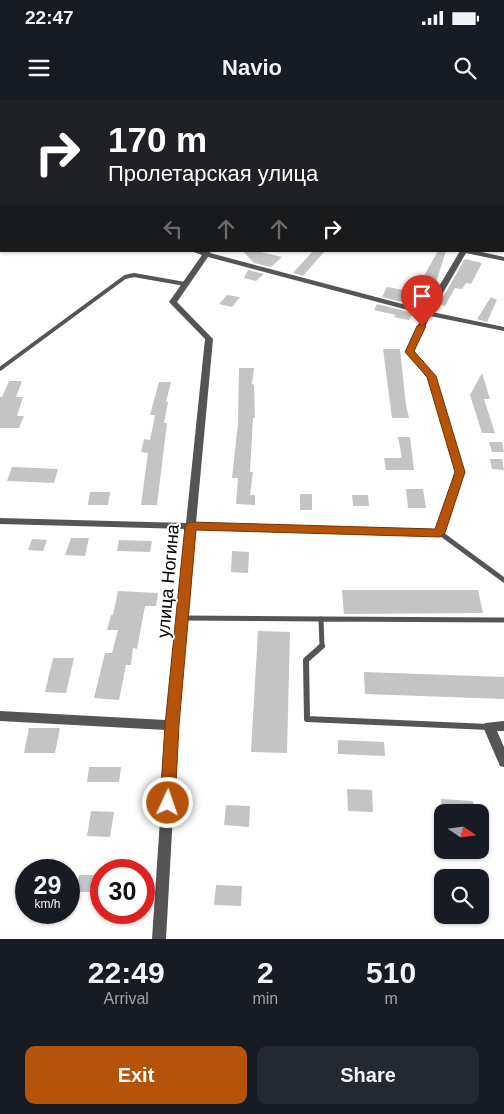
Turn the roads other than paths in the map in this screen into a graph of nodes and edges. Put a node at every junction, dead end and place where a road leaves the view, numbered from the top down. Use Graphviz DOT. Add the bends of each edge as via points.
graph roads {
  1 [pos="203,252"];
  2 [pos="464,252"];
  3 [pos="470,252"];
  4 [pos="504,259"];
  5 [pos="185,284"];
  6 [pos="428,313"];
  7 [pos="504,329"];
  8 [pos="0,368"];
  9 [pos="0,521"];
  10 [pos="191,526"];
  11 [pos="440,533"];
  12 [pos="504,580"];
  13 [pos="182,618"];
  14 [pos="321,619"];
  15 [pos="504,620"];
  16 [pos="0,716"];
  17 [pos="172,725"];
  18 [pos="504,726"];
  19 [pos="489,727"];
  20 [pos="504,762"];
  21 [pos="159,939"];
  1 -- 5 [label="street, улица Ногина"];
  1 -- 6 [label="street"];
  2 -- 6 [label="street"];
  3 -- 4 [label="street"];
  5 -- 8 [label="lane" via="134,275 124,277"];
  5 -- 10 [label="street, улица Ногина" via="173,302 209,339"];
  6 -- 7 [label="street"];
  6 -- 11 [label="street" via="410,352 432,376 460,472"];
  9 -- 10 [label="street"];
  10 -- 11 [label="street"];
  10 -- 13 [label="street, улица Ногина"];
  11 -- 12 [label="lane"];
  13 -- 14 [label="lane"];
  13 -- 17 [label="street, улица Ногина"];
  14 -- 15 [label="lane"];
  14 -- 19 [label="lane" via="322,646 306,660 307,718"];
  16 -- 17 [label="street"];
  17 -- 21 [label="street, улица Ногина"];
  18 -- 19 [label="street"];
  19 -- 20 [label="street"];
}
